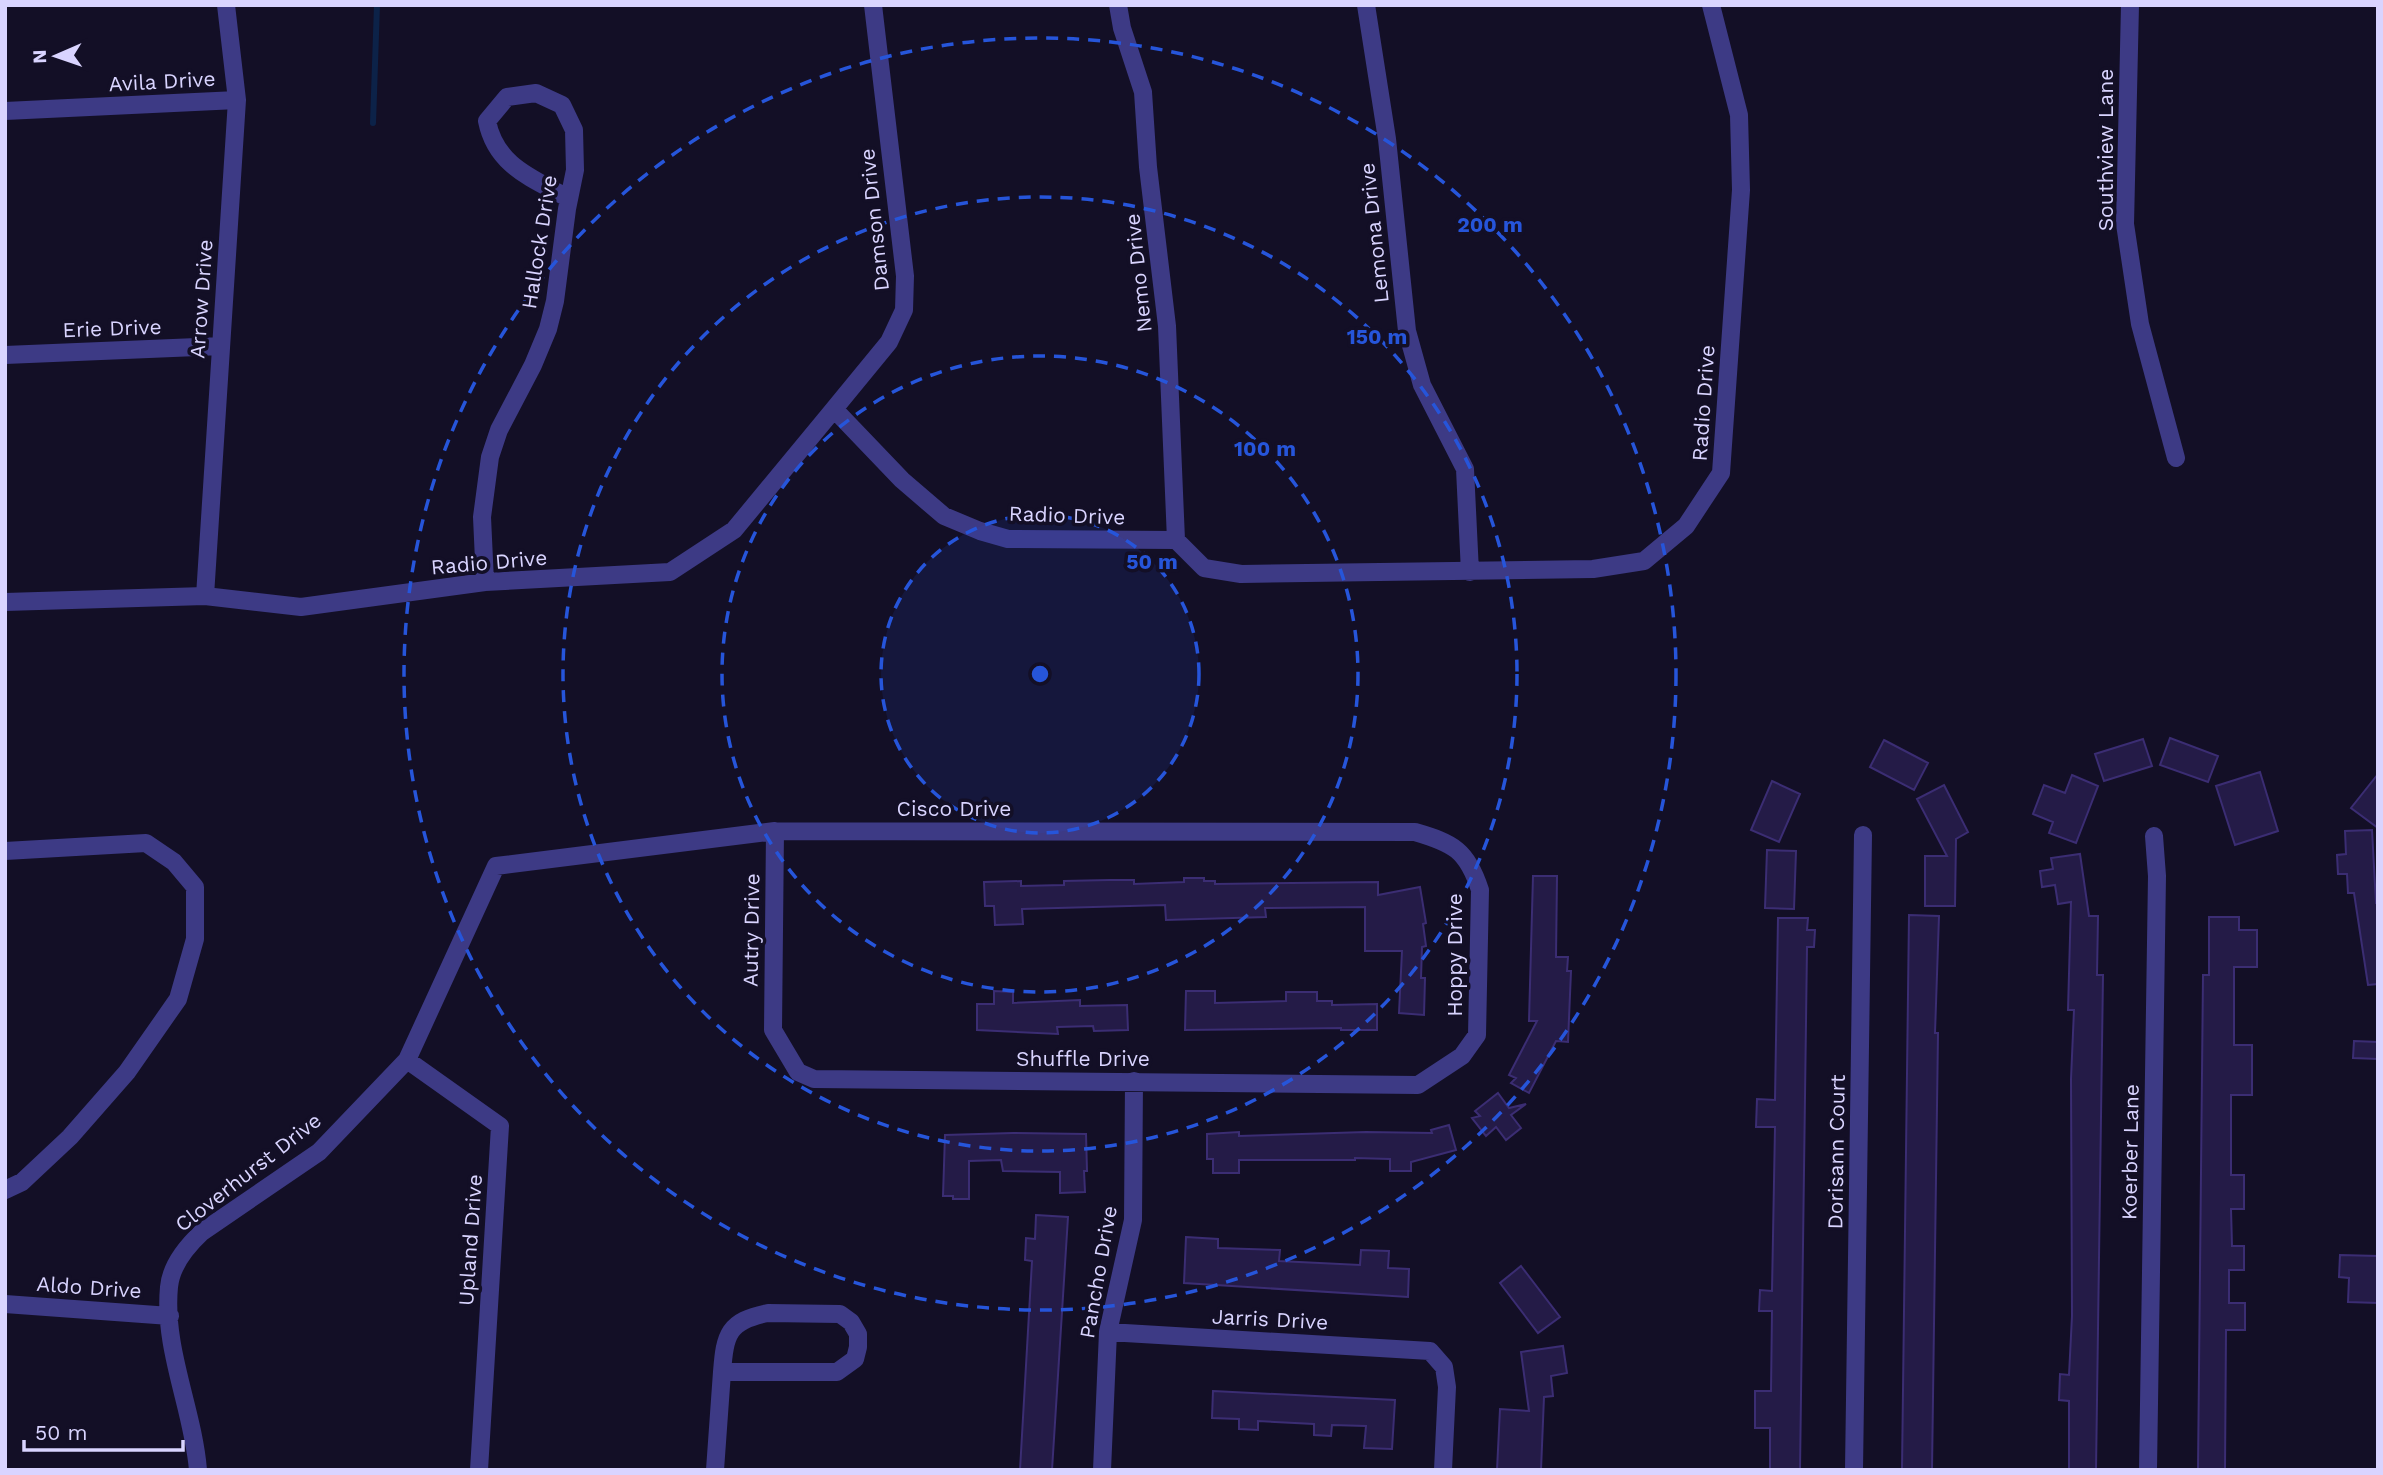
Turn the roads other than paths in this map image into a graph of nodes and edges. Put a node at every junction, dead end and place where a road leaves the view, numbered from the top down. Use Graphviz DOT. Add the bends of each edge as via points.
graph roads {
  1 [pos="226,5"];
  2 [pos="873,5"];
  3 [pos="1118,5"];
  4 [pos="1366,5"];
  5 [pos="1710,5"];
  6 [pos="2130,5"];
  7 [pos="237,100"];
  8 [pos="5,111"];
  9 [pos="568,198"];
  10 [pos="221,346"];
  11 [pos="5,355"];
  12 [pos="834,409"];
  13 [pos="2176,457"];
  14 [pos="1176,540"];
  15 [pos="1470,572"];
  16 [pos="485,582"];
  17 [pos="205,596"];
  18 [pos="5,602"];
  19 [pos="775,831"];
  20 [pos="1415,832"];
  21 [pos="1863,835"];
  22 [pos="2154,836"];
  23 [pos="5,851"];
  24 [pos="496,866"];
  25 [pos="773,1030"];
  26 [pos="407,1060"];
  27 [pos="1134,1081"];
  28 [pos="1418,1085"];
  29 [pos="5,1190"];
  30 [pos="5,1304"];
  31 [pos="170,1316"];
  32 [pos="1108,1332"];
  33 [pos="722,1372"];
  34 [pos="198,1470"];
  35 [pos="479,1470"];
  36 [pos="715,1470"];
  37 [pos="1102,1470"];
  38 [pos="1443,1470"];
  39 [pos="1854,1470"];
  40 [pos="2148,1470"];
  1 -- 7 [label="street, Arrow Drive"];
  2 -- 12 [label="street, Damson Drive" via="905,276 904,310 889,342"];
  3 -- 14 [label="street, Nemo Drive" via="1143,92 1167,326"];
  4 -- 15 [label="street, Lemona Drive" via="1387,139 1407,331 1422,385 1465,468"];
  5 -- 15 [label="street, Radio Drive" via="1739,115 1741,190 1721,473 1686,526 1644,561 1593,569"];
  6 -- 13 [label="street, Southview Lane" via="2125,224 2140,324"];
  7 -- 8 [label="street, Avila Drive"];
  7 -- 10 [label="street, Arrow Drive"];
  9 -- 16 [label="street, Hallock Drive" via="511,166 491,140 487,121 507,97 536,93 562,105 574,130 575,170 548,329 490,457 481,540"];
  10 -- 11 [label="street, Erie Drive"];
  10 -- 17 [label="street, Arrow Drive"];
  12 -- 14 [label="street, Radio Drive" via="944,516 980,531 1008,539"];
  12 -- 16 [label="street, Radio Drive" via="734,530 670,572"];
  14 -- 15 [label="street, Radio Drive" via="1204,568 1241,574"];
  16 -- 17 [label="street, Radio Drive" via="301,607"];
  17 -- 18 [label="street, Radio Drive"];
  19 -- 20 [label="street, Cisco Drive"];
  19 -- 24 [label="street, Cisco Drive"];
  19 -- 25 [label="street, Autry Drive"];
  20 -- 28 [label="street, Hoppy Drive" via="1443,840 1462,855 1480,890 1477,1035 1462,1056"];
  21 -- 39 [label="street, Dorisann Court"];
  22 -- 40 [label="street, Koerber Lane"];
  23 -- 29 [label="street" via="146,843 174,862 194,887 195,939 178,999 127,1072 71,1137 22,1182"];
  24 -- 26 [label="street, Cloverhurst Drive"];
  25 -- 27 [label="street, Shuffle Drive" via="798,1072 814,1079"];
  26 -- 31 [label="street, Cloverhurst Drive" via="319,1152 188,1244 169,1285"];
  26 -- 35 [label="street, Upland Drive" via="500,1126"];
  27 -- 28 [label="street, Shuffle Drive"];
  27 -- 32 [label="street, Pancho Drive" via="1133,1220"];
  30 -- 31 [label="street, Aldo Drive"];
  31 -- 34 [label="street, Cloverhurst Drive"];
  32 -- 37 [label="street, Pancho Drive"];
  32 -- 38 [label="street, Jarris Drive" via="1430,1351 1444,1367 1447,1387"];
  33 -- 33 [label="street" via="730,1329 754,1315 840,1314 858,1334 855,1359 837,1372"];
  33 -- 36 [label="street"];
}
